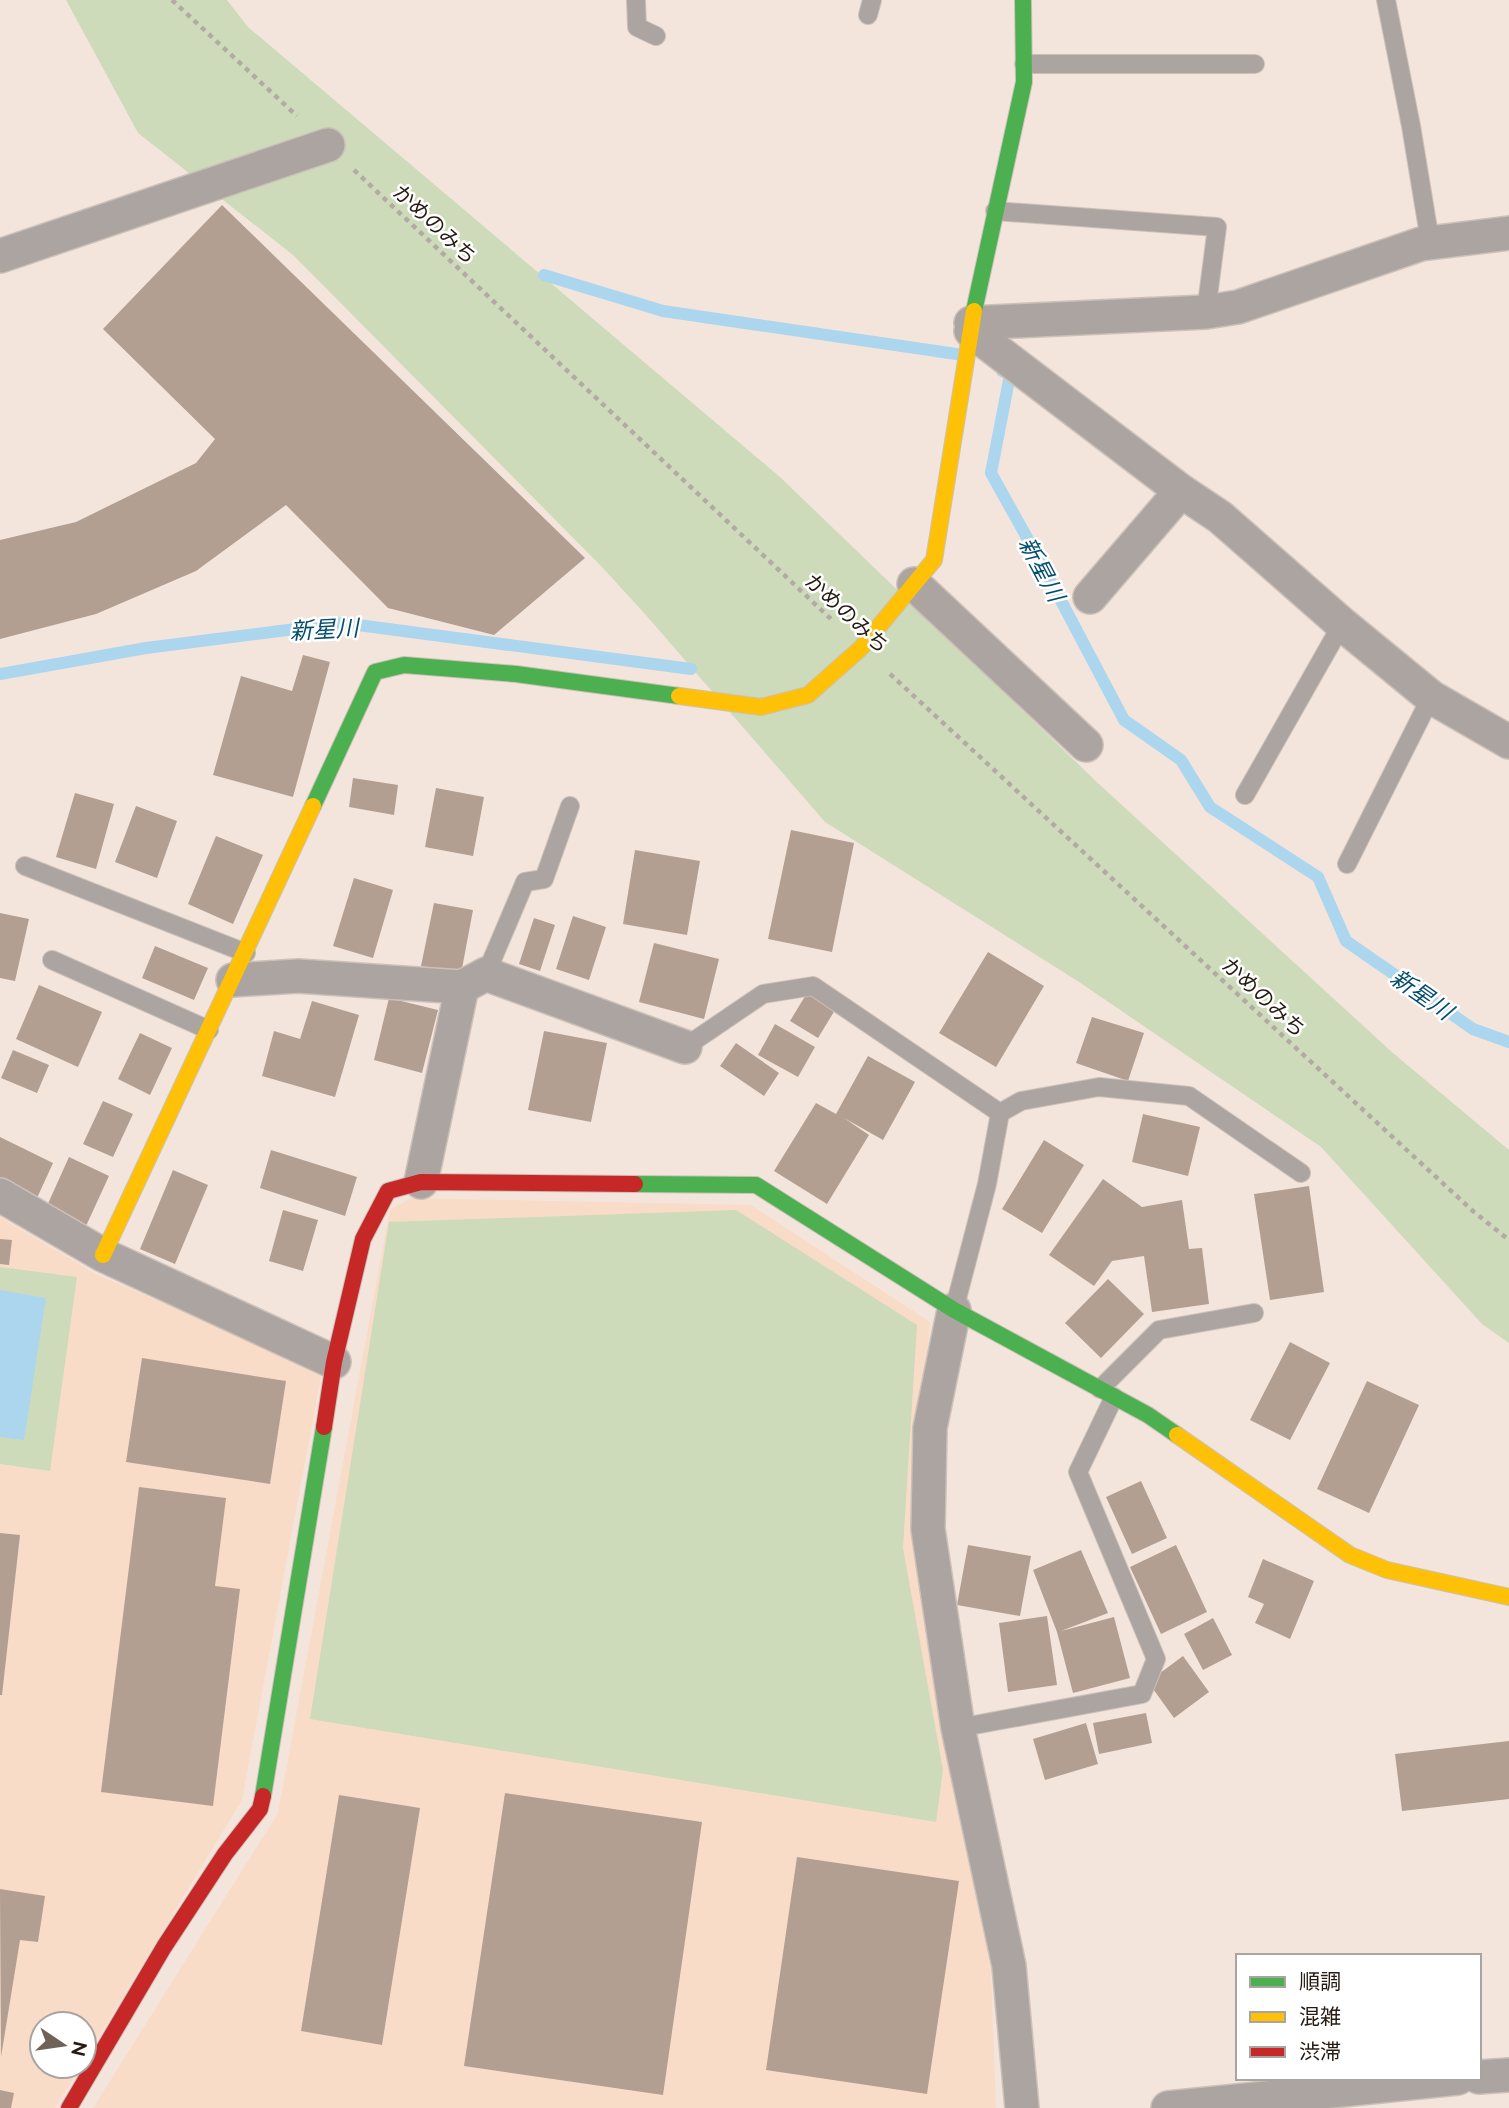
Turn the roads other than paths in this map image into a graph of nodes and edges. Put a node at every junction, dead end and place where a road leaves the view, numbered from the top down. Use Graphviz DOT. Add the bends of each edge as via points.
graph roads {
  1 [pos="636,0"];
  2 [pos="1023,0"];
  3 [pos="1386,0"];
  4 [pos="656,36"];
  5 [pos="1024,64"];
  6 [pos="1255,64"];
  7 [pos="328,145"];
  8 [pos="995,211"];
  9 [pos="1509,233"];
  10 [pos="1430,242"];
  11 [pos="0,256"];
  12 [pos="1206,312"];
  13 [pos="971,327"];
  14 [pos="1181,491"];
  15 [pos="914,584"];
  16 [pos="1090,597"];
  17 [pos="1342,624"];
  18 [pos="1432,697"];
  19 [pos="1509,742"];
  20 [pos="1086,745"];
  21 [pos="1245,795"];
  22 [pos="570,806"];
  23 [pos="1347,864"];
  24 [pos="25,866"];
  25 [pos="52,960"];
  26 [pos="239,966"];
  27 [pos="474,981"];
  28 [pos="209,1030"];
  29 [pos="685,1048"];
  30 [pos="1000,1113"];
  31 [pos="1301,1173"];
  32 [pos="421,1182"];
  33 [pos="0,1195"];
  34 [pos="103,1255"];
  35 [pos="954,1311"];
  36 [pos="1254,1313"];
  37 [pos="334,1362"];
  38 [pos="1107,1393"];
  39 [pos="1509,1597"];
  40 [pos="958,1728"];
  41 [pos="1509,2075"];
  42 [pos="1481,2077"];
  43 [pos="1439,2080"];
  44 [pos="69,2108"];
  45 [pos="1022,2108"];
  46 [pos="1168,2108"];
  1 -- 4 [label="lane" via="636,27"];
  2 -- 5 [label="street"];
  3 -- 10 [label="lane"];
  5 -- 6 [label="lane"];
  5 -- 8 [label="street"];
  7 -- 11 [label="street"];
  8 -- 12 [label="lane" via="1216,227"];
  8 -- 13 [label="street"];
  9 -- 10 [label="street"];
  10 -- 12 [label="street" via="1238,307"];
  12 -- 13 [label="street"];
  13 -- 14 [label="street"];
  13 -- 15 [label="street" via="934,560"];
  14 -- 16 [label="street"];
  14 -- 17 [label="street" via="1220,517"];
  15 -- 20 [label="street"];
  15 -- 26 [label="street" via="862,648 808,695 761,707 516,674 404,665 375,672"];
  17 -- 18 [label="street"];
  17 -- 21 [label="lane"];
  18 -- 19 [label="street"];
  18 -- 23 [label="lane"];
  22 -- 27 [label="lane" via="544,879 525,882"];
  24 -- 26 [label="lane"];
  25 -- 28 [label="lane"];
  26 -- 27 [label="street" via="298,976"];
  26 -- 28 [label="street"];
  27 -- 29 [label="street"];
  27 -- 32 [label="street"];
  28 -- 34 [label="street"];
  29 -- 30 [label="lane" via="763,994 813,986"];
  30 -- 31 [label="lane" via="1021,1101 1099,1087 1189,1096"];
  30 -- 35 [label="lane"];
  32 -- 35 [label="street" via="756,1185"];
  32 -- 37 [label="street" via="388,1191 363,1239"];
  33 -- 34 [label="street"];
  34 -- 37 [label="street"];
  35 -- 38 [label="street"];
  35 -- 40 [label="street" via="930,1428 928,1529"];
  36 -- 38 [label="lane" via="1159,1330"];
  37 -- 44 [label="street" via="260,1809 164,1947"];
  38 -- 39 [label="street" via="1148,1415 1350,1555 1387,1570"];
  38 -- 40 [label="lane" via="1078,1472 1156,1659 1149,1682 1142,1693"];
  40 -- 45 [label="street" via="1009,1966"];
  41 -- 42 [label="street"];
  43 -- 46 [label="street"];
}
